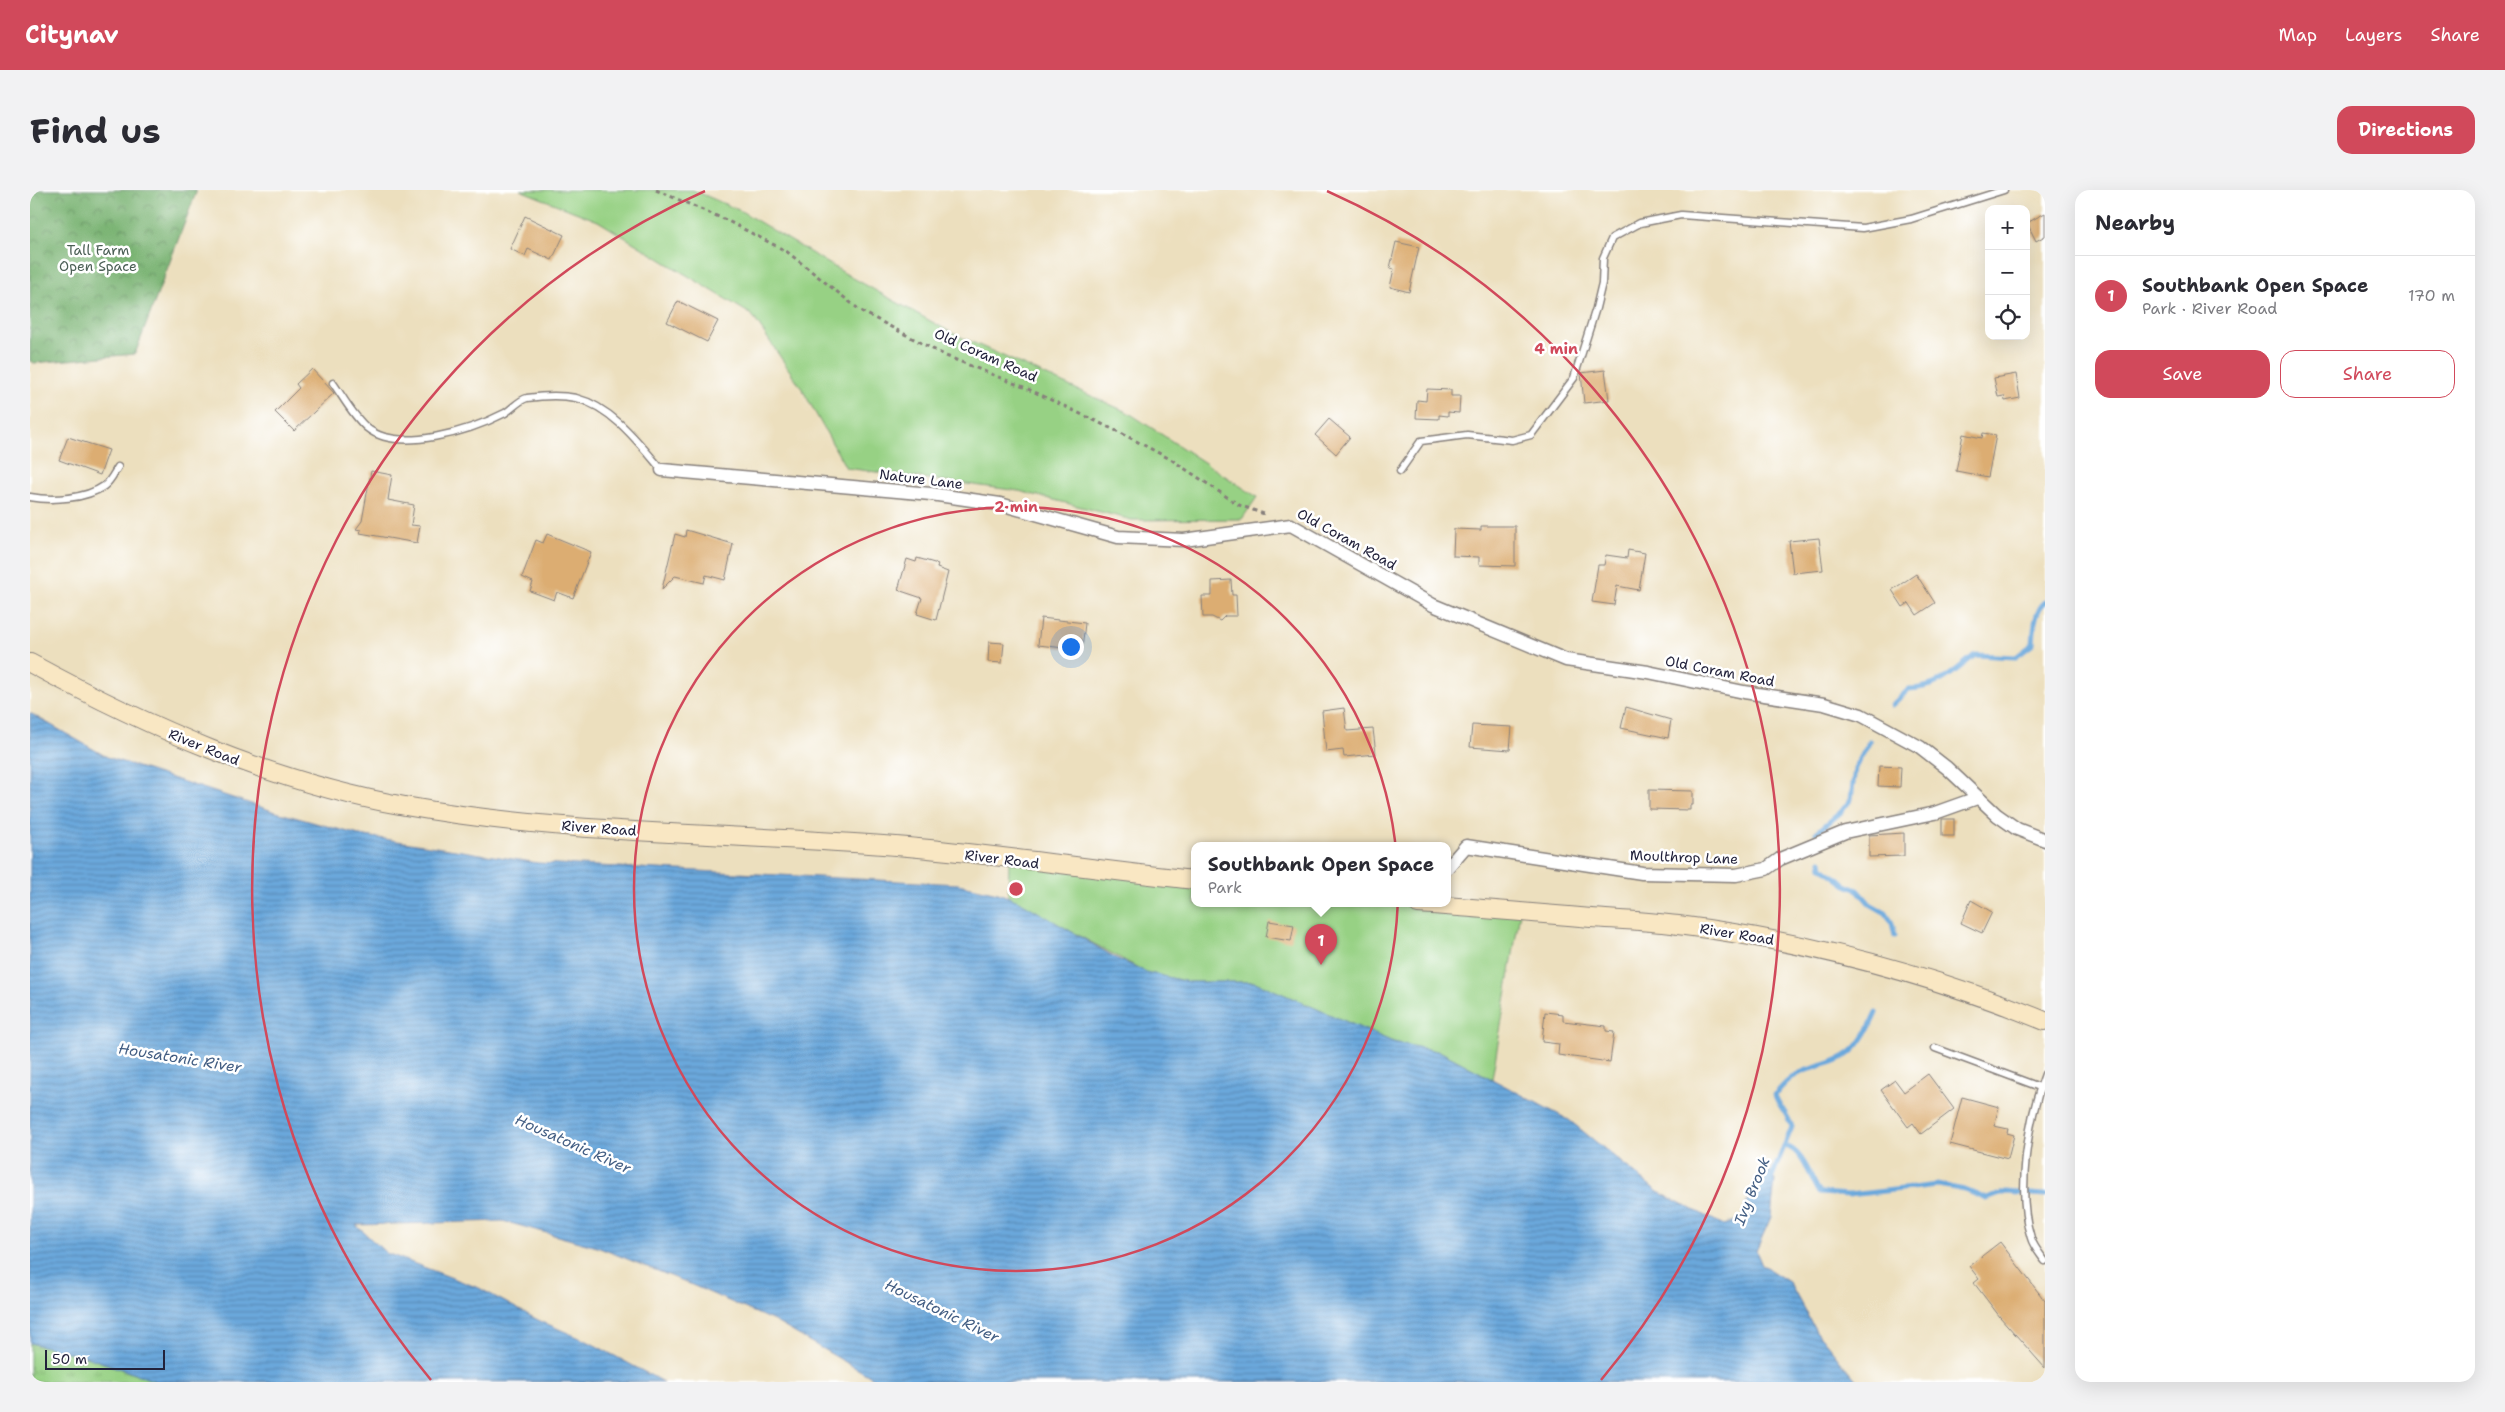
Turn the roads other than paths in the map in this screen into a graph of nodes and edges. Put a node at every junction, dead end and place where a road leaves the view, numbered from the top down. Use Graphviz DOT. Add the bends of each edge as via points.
graph roads {
  1 [pos="2004,190"];
  2 [pos="332,383"];
  3 [pos="118,466"];
  4 [pos="662,470"];
  5 [pos="1400,470"];
  6 [pos="30,497"];
  7 [pos="1291,525"];
  8 [pos="30,662"];
  9 [pos="1978,798"];
  10 [pos="2045,840"];
  11 [pos="1451,863"];
  12 [pos="1191,880"];
  13 [pos="1451,907"];
  14 [pos="2045,1021"];
  15 [pos="1935,1048"];
  16 [pos="2045,1074"];
  17 [pos="2043,1087"];
  18 [pos="2045,1261"];
  1 -- 5 [label="lane" via="1911,218 1862,228 1681,216 1640,224 1612,238 1603,258 1596,308 1574,378 1531,435 1512,440 1467,435 1421,441"];
  2 -- 4 [label="lane" via="367,427 381,436 404,439 433,437 468,428 505,412 525,398 576,398 605,412"];
  3 -- 6 [label="lane" via="105,485 90,493 54,499"];
  4 -- 7 [label="street, Nature Lane" via="939,495 1000,504 1118,537 1184,540"];
  7 -- 9 [label="street, Old Coram Road" via="1435,606 1566,660 1824,704 1860,715 1920,747"];
  8 -- 12 [label="main road, River Road" via="94,698 174,736 238,761 320,786 403,806 559,826 898,846"];
  9 -- 10 [label="street, Old Coram Road" via="2017,829"];
  9 -- 11 [label="street, Moulthrop Lane" via="1935,812 1845,832 1780,859 1766,869 1736,875 1642,873 1466,846"];
  13 -- 14 [label="main road, River Road" via="1676,924 1762,937 1894,968 1951,985"];
  15 -- 17 [label="lane"];
  16 -- 17 [label="lane"];
  17 -- 18 [label="lane" via="2026,1163 2024,1202 2031,1239"];
}
